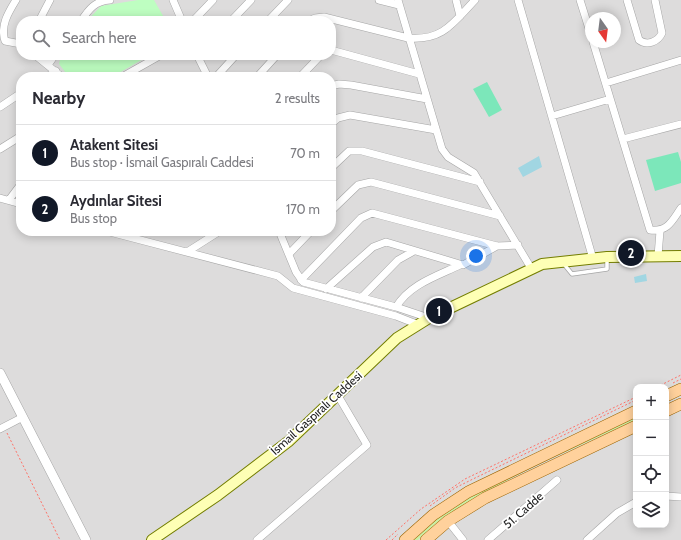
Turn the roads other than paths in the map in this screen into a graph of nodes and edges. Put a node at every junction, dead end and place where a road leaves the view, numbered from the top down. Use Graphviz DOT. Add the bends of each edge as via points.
graph roads {
  1 [pos="16,0"];
  2 [pos="50,0"];
  3 [pos="110,0"];
  4 [pos="173,0"];
  5 [pos="213,0"];
  6 [pos="251,0"];
  7 [pos="288,0"];
  8 [pos="379,0"];
  9 [pos="456,0"];
  10 [pos="475,0"];
  11 [pos="518,0"];
  12 [pos="580,0"];
  13 [pos="627,0"];
  14 [pos="655,0"];
  15 [pos="399,3"];
  16 [pos="42,16"];
  17 [pos="84,16"];
  18 [pos="180,16"];
  19 [pos="197,16"];
  20 [pos="236,16"];
  21 [pos="273,16"];
  22 [pos="460,16"];
  23 [pos="585,16"];
  24 [pos="336,20"];
  25 [pos="408,38"];
  26 [pos="16,43"];
  27 [pos="595,48"];
  28 [pos="336,51"];
  29 [pos="42,60"];
  30 [pos="52,60"];
  31 [pos="152,60"];
  32 [pos="200,60"];
  33 [pos="231,60"];
  34 [pos="272,60"];
  35 [pos="316,60"];
  36 [pos="681,60"];
  37 [pos="48,65"];
  38 [pos="56,71"];
  39 [pos="131,72"];
  40 [pos="206,72"];
  41 [pos="221,72"];
  42 [pos="261,72"];
  43 [pos="305,72"];
  44 [pos="419,74"];
  45 [pos="606,83"];
  46 [pos="336,85"];
  47 [pos="16,96"];
  48 [pos="610,98"];
  49 [pos="427,99"];
  50 [pos="0,107"];
  51 [pos="552,116"];
  52 [pos="336,120"];
  53 [pos="681,124"];
  54 [pos="436,130"];
  55 [pos="16,139"];
  56 [pos="622,139"];
  57 [pos="0,148"];
  58 [pos="336,163"];
  59 [pos="480,182"];
  60 [pos="16,191"];
  61 [pos="0,198"];
  62 [pos="9,200"];
  63 [pos="16,202"];
  64 [pos="336,206"];
  65 [pos="681,208"];
  66 [pos="500,216"];
  67 [pos="660,231"];
  68 [pos="125,236"];
  69 [pos="212,236"];
  70 [pos="282,236"];
  71 [pos="306,236"];
  72 [pos="497,246"];
  73 [pos="518,246"];
  74 [pos="414,251"];
  75 [pos="187,252"];
  76 [pos="288,254"];
  77 [pos="658,256"];
  78 [pos="681,256"];
  79 [pos="607,257"];
  80 [pos="593,259"];
  81 [pos="562,262"];
  82 [pos="460,265"];
  83 [pos="531,268"];
  84 [pos="301,280"];
  85 [pos="326,289"];
  86 [pos="361,298"];
  87 [pos="396,307"];
  88 [pos="429,318"];
  89 [pos="419,325"];
  90 [pos="0,373"];
  91 [pos="681,389"];
  92 [pos="337,394"];
  93 [pos="669,395"];
  94 [pos="681,404"];
  95 [pos="669,410"];
  96 [pos="633,411"];
  97 [pos="23,417"];
  98 [pos="633,427"];
  99 [pos="2,428"];
  100 [pos="557,480"];
  101 [pos="669,496"];
  102 [pos="681,497"];
  103 [pos="633,504"];
  104 [pos="448,521"];
  105 [pos="86,540"];
  106 [pos="152,540"];
  107 [pos="257,540"];
  108 [pos="405,540"];
  109 [pos="426,540"];
  110 [pos="463,540"];
  111 [pos="488,540"];
  112 [pos="587,540"];
  1 -- 26 [label="street" via="3,23 2,30 5,41"];
  2 -- 16 [label="street"];
  3 -- 17 [label="street" via="97,2"];
  4 -- 18 [label="street"];
  5 -- 19 [label="street"];
  6 -- 20 [label="street"];
  7 -- 21 [label="street"];
  8 -- 15 [label="street"];
  9 -- 22 [label="street"];
  10 -- 22 [label="street"];
  11 -- 51 [label="street"];
  12 -- 23 [label="street"];
  13 -- 14 [label="street" via="639,40 646,43 657,40 662,33"];
  15 -- 25 [label="street"];
  22 -- 25 [label="street" via="449,28 436,36"];
  24 -- 25 [label="street"];
  25 -- 44 [label="street"];
  27 -- 45 [label="street"];
  28 -- 44 [label="street"];
  29 -- 37 [label="street"];
  30 -- 37 [label="street"];
  31 -- 39 [label="street"];
  32 -- 40 [label="street"];
  33 -- 41 [label="street"];
  34 -- 42 [label="street"];
  35 -- 43 [label="street"];
  36 -- 45 [label="street"];
  37 -- 38 [label="street"];
  44 -- 49 [label="street"];
  45 -- 48 [label="street"];
  46 -- 49 [label="street" via="351,85"];
  47 -- 50 [label="street"];
  48 -- 51 [label="street"];
  48 -- 56 [label="street"];
  49 -- 54 [label="street"];
  51 -- 80 [label="street"];
  52 -- 54 [label="street" via="350,115"];
  53 -- 56 [label="street"];
  54 -- 59 [label="street" via="444,153 474,173"];
  55 -- 57 [label="street"];
  56 -- 67 [label="street" via="650,230"];
  58 -- 59 [label="street" via="349,151 362,150"];
  59 -- 66 [label="street"];
  60 -- 62 [label="street"];
  61 -- 62 [label="street"];
  62 -- 63 [label="street"];
  64 -- 66 [label="street" via="358,185 370,182"];
  65 -- 67 [label="street" via="668,226"];
  66 -- 73 [label="street"];
  67 -- 77 [label="street"];
  68 -- 75 [label="street"];
  69 -- 75 [label="street"];
  70 -- 76 [label="street"];
  71 -- 76 [label="street"];
  72 -- 73 [label="street"];
  72 -- 82 [label="street"];
  72 -- 84 [label="street" via="372,213 361,218"];
  73 -- 83 [label="street"];
  74 -- 82 [label="street"];
  74 -- 85 [label="street" via="386,242 377,245"];
  74 -- 86 [label="street" via="398,260"];
  75 -- 89 [label="street" via="278,276 293,288 396,316"];
  76 -- 84 [label="street"];
  77 -- 78 [label="main road, İsmail Gaspıralı Caddesi"];
  77 -- 79 [label="main road, İsmail Gaspıralı Caddesi"];
  79 -- 80 [label="main road, İsmail Gaspıralı Caddesi"];
  79 -- 81 [label="lane" via="607,269 572,274"];
  80 -- 81 [label="main road, İsmail Gaspıralı Caddesi"];
  81 -- 83 [label="main road, İsmail Gaspıralı Caddesi"];
  82 -- 87 [label="street" via="411,289"];
  83 -- 88 [label="main road, İsmail Gaspıralı Caddesi"];
  84 -- 85 [label="street"];
  85 -- 86 [label="street"];
  86 -- 87 [label="street"];
  87 -- 88 [label="street"];
  88 -- 89 [label="main road, İsmail Gaspıralı Caddesi"];
  89 -- 92 [label="main road, İsmail Gaspıralı Caddesi" via="397,338"];
  90 -- 97 [label="street"];
  91 -- 93 [label="main road"];
  92 -- 106 [label="main road, İsmail Gaspıralı Caddesi" via="288,441 218,495"];
  92 -- 107 [label="street" via="367,445"];
  94 -- 95 [label="main road"];
  96 -- 108 [label="main road" via="468,492 439,511"];
  97 -- 99 [label="street"];
  97 -- 105 [label="street"];
  98 -- 104 [label="main road" via="485,498"];
  100 -- 111 [label="street, 51. Cadde"];
  101 -- 102 [label="street"];
  103 -- 112 [label="street"];
  104 -- 109 [label="main road"];
  104 -- 110 [label="street"];
}
